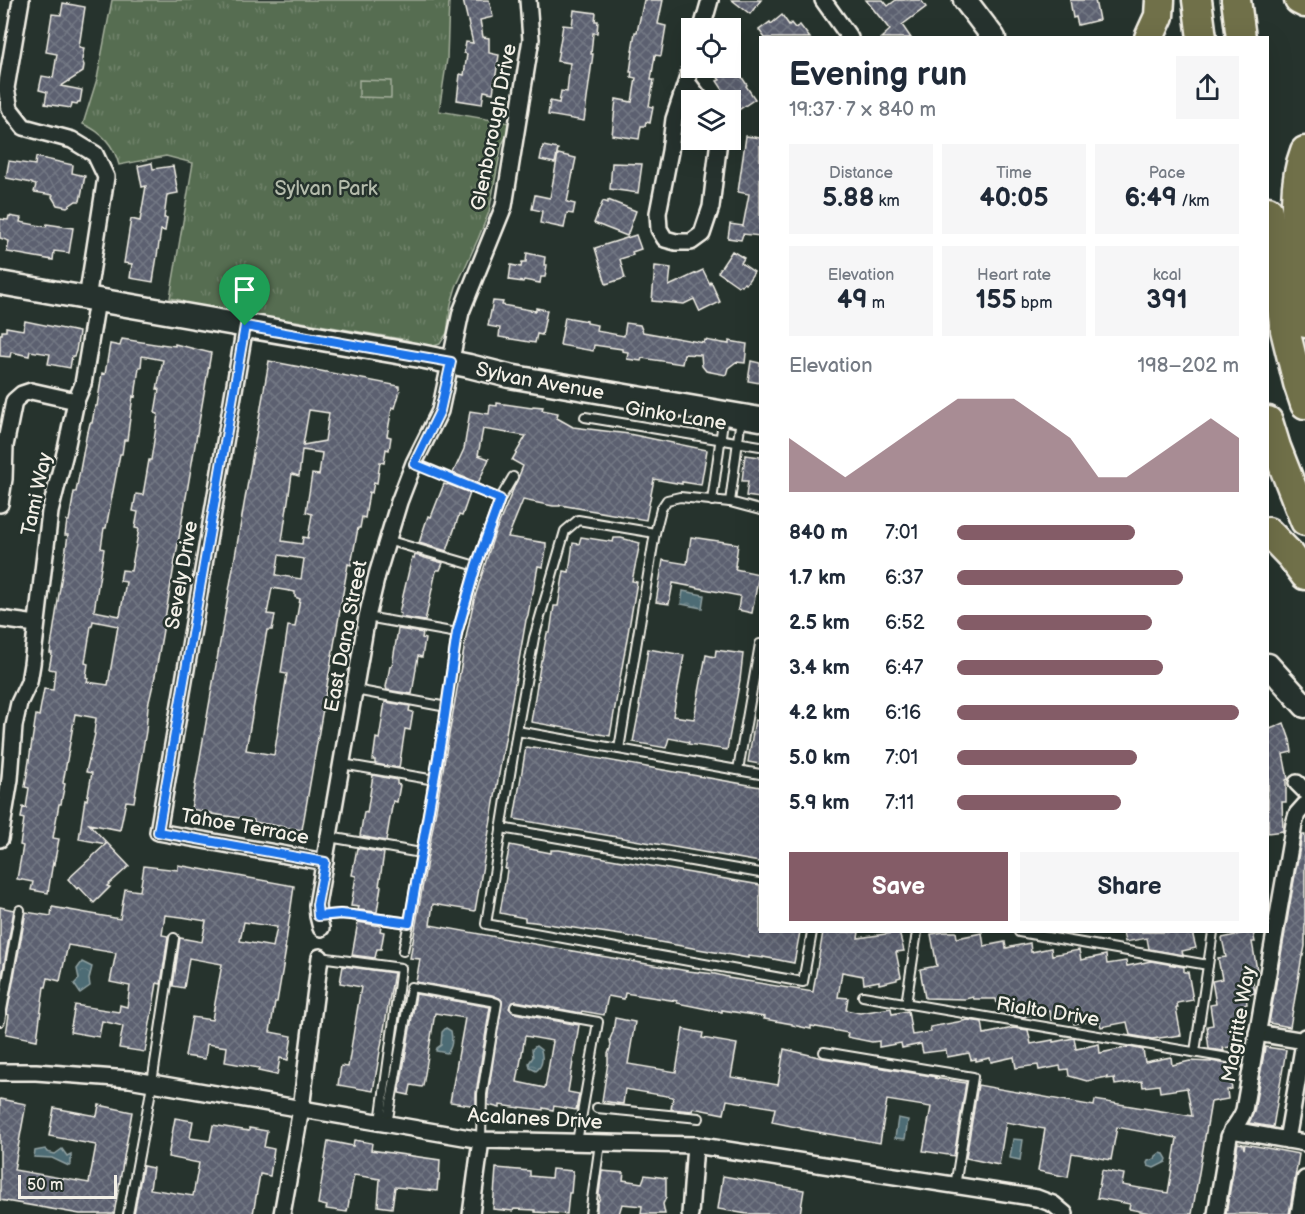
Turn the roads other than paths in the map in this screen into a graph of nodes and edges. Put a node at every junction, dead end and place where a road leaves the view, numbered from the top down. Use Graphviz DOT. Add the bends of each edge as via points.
graph roads {
  1 [pos="21,0"];
  2 [pos="528,0"];
  3 [pos="710,0"];
  4 [pos="823,0"];
  5 [pos="1160,0"];
  6 [pos="1197,0"];
  7 [pos="1236,0"];
  8 [pos="1299,0"];
  9 [pos="967,2"];
  10 [pos="1305,3"];
  11 [pos="705,18"];
  12 [pos="849,36"];
  13 [pos="992,36"];
  14 [pos="1150,36"];
  15 [pos="1202,36"];
  16 [pos="1241,36"];
  17 [pos="688,78"];
  18 [pos="687,82"];
  19 [pos="684,90"];
  20 [pos="693,90"];
  21 [pos="681,97"];
  22 [pos="719,150"];
  23 [pos="1305,151"];
  24 [pos="1269,218"];
  25 [pos="0,284"];
  26 [pos="92,300"];
  27 [pos="1305,323"];
  28 [pos="245,326"];
  29 [pos="451,362"];
  30 [pos="76,401"];
  31 [pos="1305,404"];
  32 [pos="742,416"];
  33 [pos="585,417"];
  34 [pos="1269,424"];
  35 [pos="721,439"];
  36 [pos="738,442"];
  37 [pos="759,446"];
  38 [pos="414,464"];
  39 [pos="513,477"];
  40 [pos="500,499"];
  41 [pos="712,501"];
  42 [pos="730,502"];
  43 [pos="0,504"];
  44 [pos="759,510"];
  45 [pos="1305,521"];
  46 [pos="655,533"];
  47 [pos="1269,533"];
  48 [pos="387,540"];
  49 [pos="476,566"];
  50 [pos="1305,575"];
  51 [pos="368,617"];
  52 [pos="0,619"];
  53 [pos="36,624"];
  54 [pos="457,633"];
  55 [pos="759,650"];
  56 [pos="1269,666"];
  57 [pos="355,690"];
  58 [pos="1305,706"];
  59 [pos="447,707"];
  60 [pos="517,731"];
  61 [pos="619,749"];
  62 [pos="342,764"];
  63 [pos="738,770"];
  64 [pos="759,774"];
  65 [pos="435,780"];
  66 [pos="1305,805"];
  67 [pos="501,828"];
  68 [pos="0,832"];
  69 [pos="158,832"];
  70 [pos="329,837"];
  71 [pos="422,853"];
  72 [pos="325,862"];
  73 [pos="759,873"];
  74 [pos="20,910"];
  75 [pos="320,922"];
  76 [pos="409,923"];
  77 [pos="812,933"];
  78 [pos="917,933"];
  79 [pos="1025,933"];
  80 [pos="1213,933"];
  81 [pos="174,938"];
  82 [pos="403,951"];
  83 [pos="320,957"];
  84 [pos="1208,965"];
  85 [pos="863,996"];
  86 [pos="906,1004"];
  87 [pos="515,1008"];
  88 [pos="0,1021"];
  89 [pos="1257,1033"];
  90 [pos="1305,1040"];
  91 [pos="824,1052"];
  92 [pos="1195,1052"];
  93 [pos="1228,1058"];
  94 [pos="0,1072"];
  95 [pos="152,1083"];
  96 [pos="597,1108"];
  97 [pos="301,1109"];
  98 [pos="699,1118"];
  99 [pos="384,1123"];
  100 [pos="1232,1130"];
  101 [pos="481,1140"];
  102 [pos="1287,1140"];
  103 [pos="577,1142"];
  104 [pos="600,1143"];
  105 [pos="1305,1143"];
  106 [pos="695,1145"];
  107 [pos="1305,1179"];
  108 [pos="955,1185"];
  109 [pos="1304,1196"];
  110 [pos="1064,1213"];
  111 [pos="128,1214"];
  112 [pos="282,1214"];
  113 [pos="471,1214"];
  114 [pos="591,1214"];
  115 [pos="690,1214"];
  116 [pos="1216,1214"];
  117 [pos="1299,1214"];
  1 -- 26 [label="street, Tami Way" via="6,88 10,110 24,127 72,140 95,154 106,177"];
  2 -- 29 [label="street, Glenborough Drive" via="531,39 504,206 461,312"];
  3 -- 11 [label="street"];
  4 -- 12 [label="street"];
  5 -- 14 [label="highway" via="1159,16"];
  6 -- 15 [label="highway"];
  7 -- 16 [label="highway"];
  8 -- 10 [label="highway"];
  9 -- 13 [label="street"];
  17 -- 18 [label="street"];
  18 -- 19 [label="street"];
  18 -- 20 [label="street"];
  21 -- 22 [label="street" via="658,213 659,229 665,239 690,242 702,234 711,207"];
  23 -- 27 [label="highway" via="1300,164 1296,220"];
  24 -- 31 [label="highway" via="1285,330"];
  25 -- 26 [label="street, Sylvan Avenue"];
  26 -- 28 [label="street, Sylvan Avenue"];
  26 -- 30 [label="street, Tami Way" via="83,384"];
  28 -- 29 [label="street, Sylvan Avenue"];
  28 -- 69 [label="street, Sevely Drive"];
  29 -- 32 [label="street, Sylvan Avenue" via="520,378"];
  29 -- 38 [label="street, East Dana Street" via="440,411"];
  30 -- 43 [label="street" via="31,391 14,401"];
  30 -- 53 [label="street, Tami Way" via="50,512"];
  32 -- 35 [label="lane"];
  32 -- 36 [label="lane"];
  33 -- 35 [label="lane, Ginko Lane"];
  34 -- 45 [label="highway"];
  35 -- 36 [label="lane, Ginko Lane"];
  35 -- 41 [label="lane"];
  36 -- 37 [label="lane, Ginko Lane"];
  36 -- 42 [label="lane"];
  38 -- 40 [label="lane"];
  38 -- 48 [label="street, East Dana Street"];
  39 -- 40 [label="lane"];
  40 -- 49 [label="lane"];
  41 -- 42 [label="lane"];
  41 -- 46 [label="lane" via="680,497 667,500"];
  42 -- 44 [label="lane"];
  46 -- 60 [label="lane" via="578,520 565,531 534,638"];
  46 -- 61 [label="lane"];
  47 -- 50 [label="highway"];
  48 -- 49 [label="lane"];
  48 -- 51 [label="street, East Dana Street"];
  49 -- 54 [label="lane"];
  51 -- 54 [label="lane"];
  51 -- 57 [label="street, East Dana Street"];
  52 -- 53 [label="street"];
  53 -- 68 [label="street, Tami Way" via="29,682 14,726"];
  54 -- 59 [label="lane"];
  55 -- 63 [label="lane"];
  56 -- 58 [label="street"];
  57 -- 59 [label="lane"];
  57 -- 62 [label="street, East Dana Street"];
  59 -- 65 [label="lane"];
  60 -- 61 [label="lane"];
  60 -- 67 [label="lane"];
  61 -- 63 [label="lane"];
  62 -- 65 [label="lane"];
  62 -- 70 [label="street, East Dana Street"];
  63 -- 64 [label="lane"];
  65 -- 71 [label="lane"];
  66 -- 89 [label="street, Magritte Way" via="1294,824"];
  67 -- 73 [label="lane"];
  67 -- 77 [label="lane" via="486,924 803,982"];
  69 -- 72 [label="street, Tahoe Terrace"];
  70 -- 71 [label="lane"];
  70 -- 72 [label="street, East Dana Street"];
  71 -- 76 [label="lane"];
  72 -- 75 [label="street, East Dana Street" via="317,905"];
  74 -- 88 [label="lane"];
  75 -- 76 [label="lane" via="340,914"];
  76 -- 82 [label="lane"];
  78 -- 86 [label="lane"];
  79 -- 84 [label="lane"];
  80 -- 84 [label="lane"];
  81 -- 95 [label="lane"];
  83 -- 97 [label="street"];
  83 -- 99 [label="lane" via="401,968"];
  84 -- 92 [label="lane"];
  85 -- 86 [label="lane, Rialto Drive"];
  86 -- 92 [label="lane, Rialto Drive"];
  87 -- 103 [label="lane" via="598,1022"];
  89 -- 90 [label="street"];
  89 -- 100 [label="street, Magritte Way" via="1244,1110"];
  90 -- 102 [label="street"];
  91 -- 108 [label="lane" via="973,1077"];
  92 -- 93 [label="lane, Rialto Drive"];
  94 -- 95 [label="street, Acalanes Drive" via="129,1078"];
  95 -- 97 [label="street, Acalanes Drive"];
  95 -- 111 [label="lane"];
  96 -- 98 [label="lane"];
  97 -- 99 [label="street, Acalanes Drive"];
  97 -- 112 [label="street"];
  99 -- 101 [label="street, Acalanes Drive"];
  99 -- 101 [label="lane" via="411,987 491,1001 497,1004 481,1097"];
  100 -- 102 [label="street"];
  100 -- 116 [label="street, Magritte Way"];
  101 -- 103 [label="street, Acalanes Drive"];
  101 -- 113 [label="street"];
  102 -- 105 [label="street"];
  103 -- 104 [label="street, Acalanes Drive"];
  104 -- 106 [label="street, Acalanes Drive"];
  104 -- 114 [label="lane"];
  106 -- 108 [label="street, Acalanes Drive"];
  106 -- 115 [label="street"];
  107 -- 109 [label="street"];
  108 -- 110 [label="street, Acalanes Drive" via="1038,1198"];
  109 -- 117 [label="street"];
}
